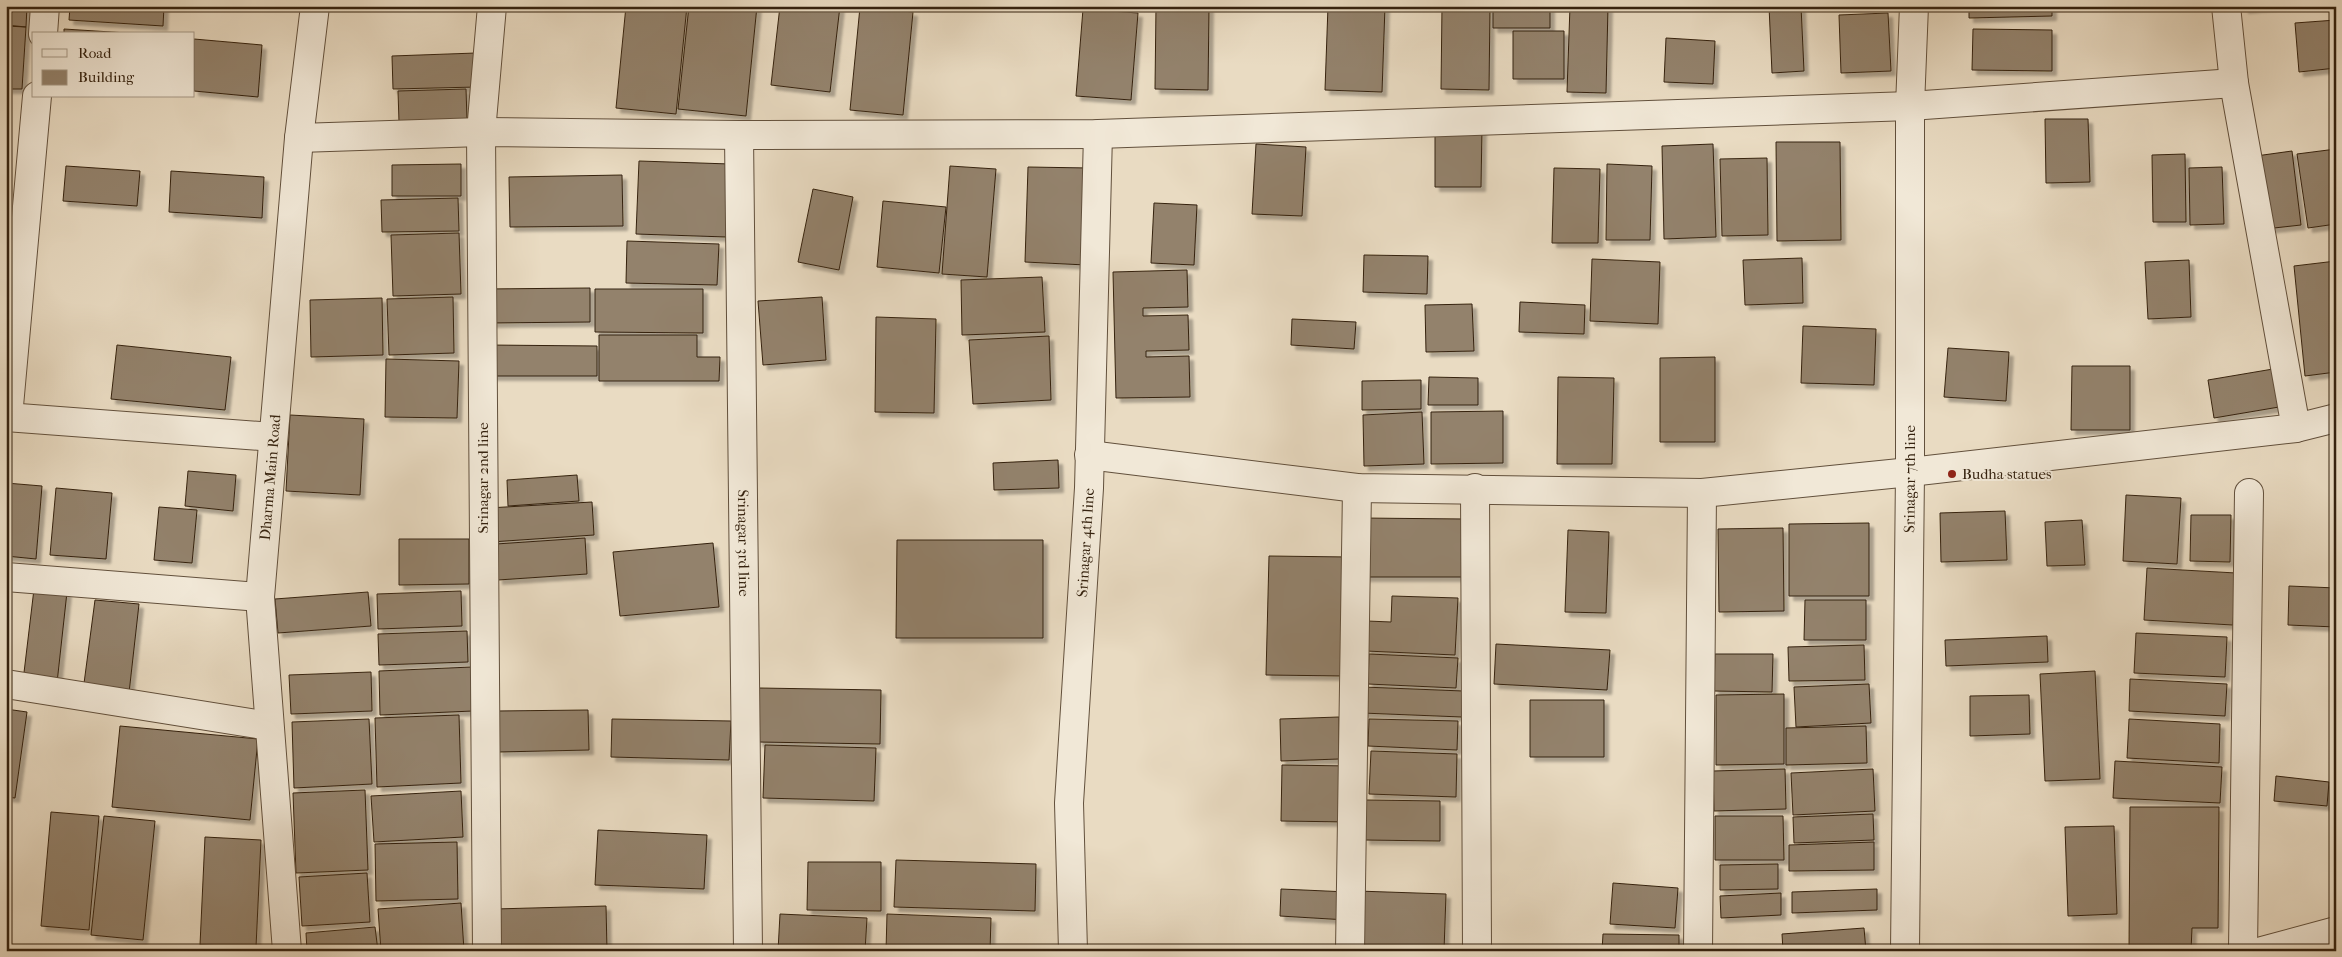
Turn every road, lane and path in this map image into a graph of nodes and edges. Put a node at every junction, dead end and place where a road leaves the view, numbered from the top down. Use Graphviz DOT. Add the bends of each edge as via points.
graph roads {
  1 [pos="45,6"];
  2 [pos="315,6"];
  3 [pos="492,6"];
  4 [pos="1914,6"];
  5 [pos="2226,6"];
  6 [pos="43,32"];
  7 [pos="2234,83"];
  8 [pos="37,98"];
  9 [pos="1910,106"];
  10 [pos="480,132"];
  11 [pos="1098,134"];
  12 [pos="739,135"];
  13 [pos="299,138"];
  14 [pos="7,417"];
  15 [pos="2336,418"];
  16 [pos="2296,428"];
  17 [pos="273,437"];
  18 [pos="1089,455"];
  19 [pos="1910,472"];
  20 [pos="1357,488"];
  21 [pos="1475,488"];
  22 [pos="1702,493"];
  23 [pos="2249,494"];
  24 [pos="6,578"];
  25 [pos="260,597"];
  26 [pos="6,684"];
  27 [pos="269,726"];
  28 [pos="2336,931"];
  29 [pos="287,951"];
  30 [pos="487,951"];
  31 [pos="748,951"];
  32 [pos="1073,951"];
  33 [pos="1350,951"];
  34 [pos="1477,951"];
  35 [pos="1698,951"];
  36 [pos="1905,951"];
  37 [pos="2243,951"];
  38 [pos="2262,951"];
  1 -- 6 [label="street"];
  2 -- 13 [label="street, Dharma Main Road"];
  3 -- 10 [label="street, Srinagar 2nd line"];
  4 -- 9 [label="street, Srinagar 7th line"];
  5 -- 7 [label="street"];
  7 -- 9 [label="street"];
  7 -- 16 [label="street"];
  8 -- 14 [label="street"];
  9 -- 11 [label="street"];
  9 -- 19 [label="street, Srinagar 7th line"];
  10 -- 12 [label="street"];
  10 -- 13 [label="street"];
  10 -- 30 [label="street, Srinagar 2nd line"];
  11 -- 12 [label="street"];
  11 -- 18 [label="street, Srinagar 4th line"];
  12 -- 31 [label="street, Srinagar 3rd line"];
  13 -- 17 [label="street, Dharma Main Road"];
  14 -- 17 [label="street"];
  15 -- 16 [label="street"];
  16 -- 19 [label="street"];
  17 -- 25 [label="street, Dharma Main Road"];
  18 -- 20 [label="street"];
  18 -- 32 [label="street, Srinagar 4th line" via="1069,803"];
  19 -- 22 [label="street"];
  19 -- 36 [label="street, Srinagar 7th line"];
  20 -- 21 [label="street"];
  20 -- 33 [label="street"];
  21 -- 22 [label="street"];
  21 -- 34 [label="street"];
  22 -- 35 [label="street"];
  23 -- 37 [label="street"];
  24 -- 25 [label="street"];
  25 -- 27 [label="street, Dharma Main Road"];
  26 -- 27 [label="street"];
  27 -- 29 [label="street, Dharma Main Road"];
  28 -- 38 [label="street"];
}
